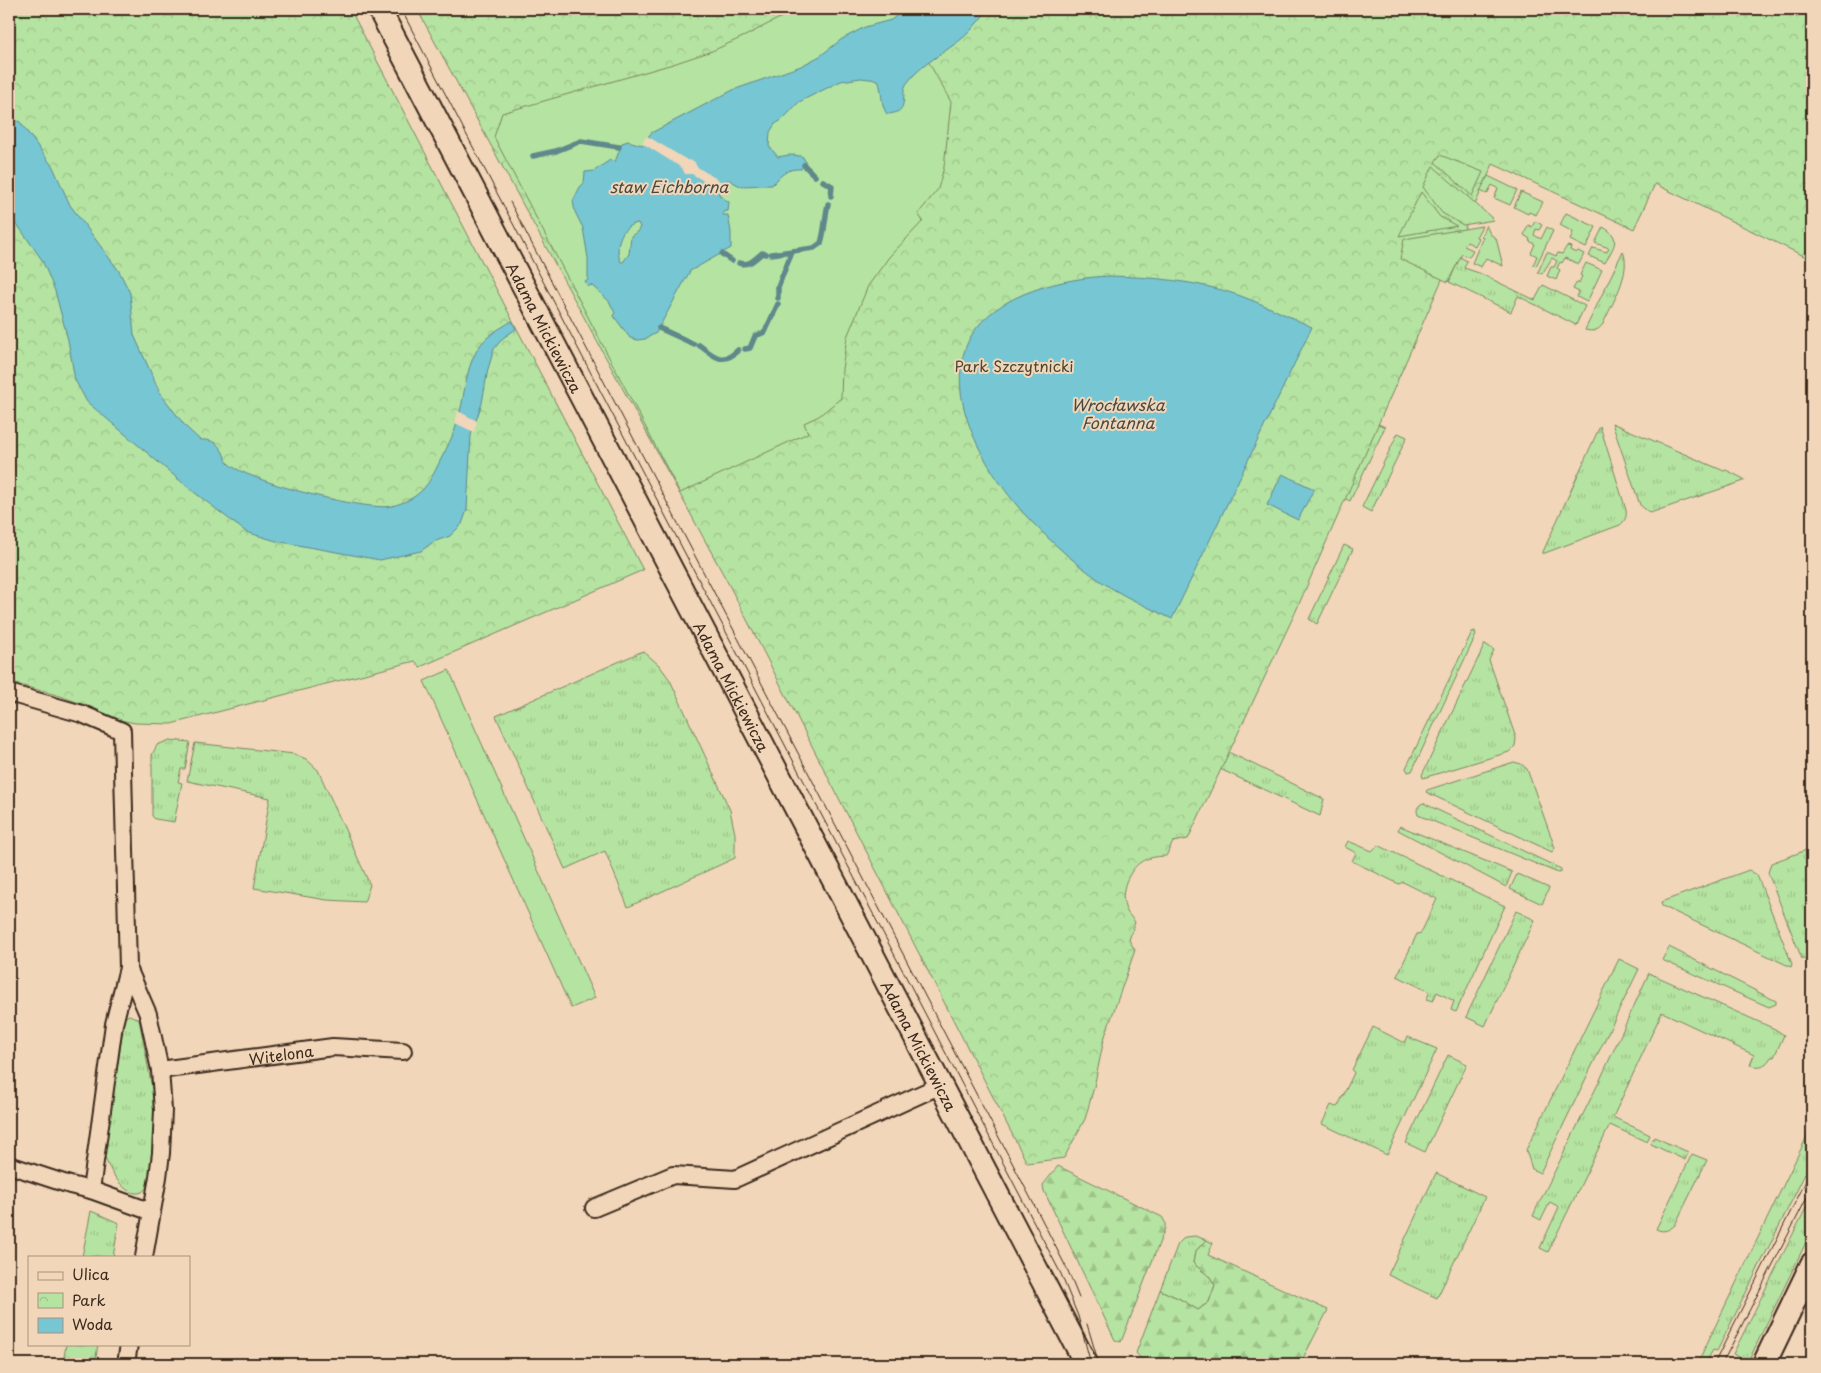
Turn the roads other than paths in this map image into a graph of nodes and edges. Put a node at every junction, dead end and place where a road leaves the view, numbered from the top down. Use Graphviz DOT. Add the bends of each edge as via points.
graph roads {
  1 [pos="379,9"];
  2 [pos="9,693"];
  3 [pos="128,968"];
  4 [pos="402,1051"];
  5 [pos="160,1070"];
  6 [pos="940,1085"];
  7 [pos="9,1165"];
  8 [pos="91,1190"];
  9 [pos="594,1208"];
  10 [pos="152,1212"];
  11 [pos="144,1256"];
  12 [pos="1812,1264"];
  13 [pos="129,1346"];
  14 [pos="126,1364"];
  15 [pos="1086,1364"];
  16 [pos="1764,1364"];
  1 -- 6 [label="main road, Adama Mickiewicza"];
  2 -- 3 [label="street" via="82,714 122,731"];
  3 -- 5 [label="street" via="148,1014"];
  3 -- 8 [label="street" via="114,1024"];
  4 -- 5 [label="street, Witelona" via="324,1048"];
  5 -- 10 [label="street" via="163,1110 161,1153"];
  6 -- 9 [label="street" via="735,1179 673,1175"];
  6 -- 15 [label="main road, Adama Mickiewicza"];
  7 -- 8 [label="street"];
  8 -- 10 [label="street"];
  10 -- 11 [label="street"];
  12 -- 16 [label="main road"];
  13 -- 14 [label="street"];
}
